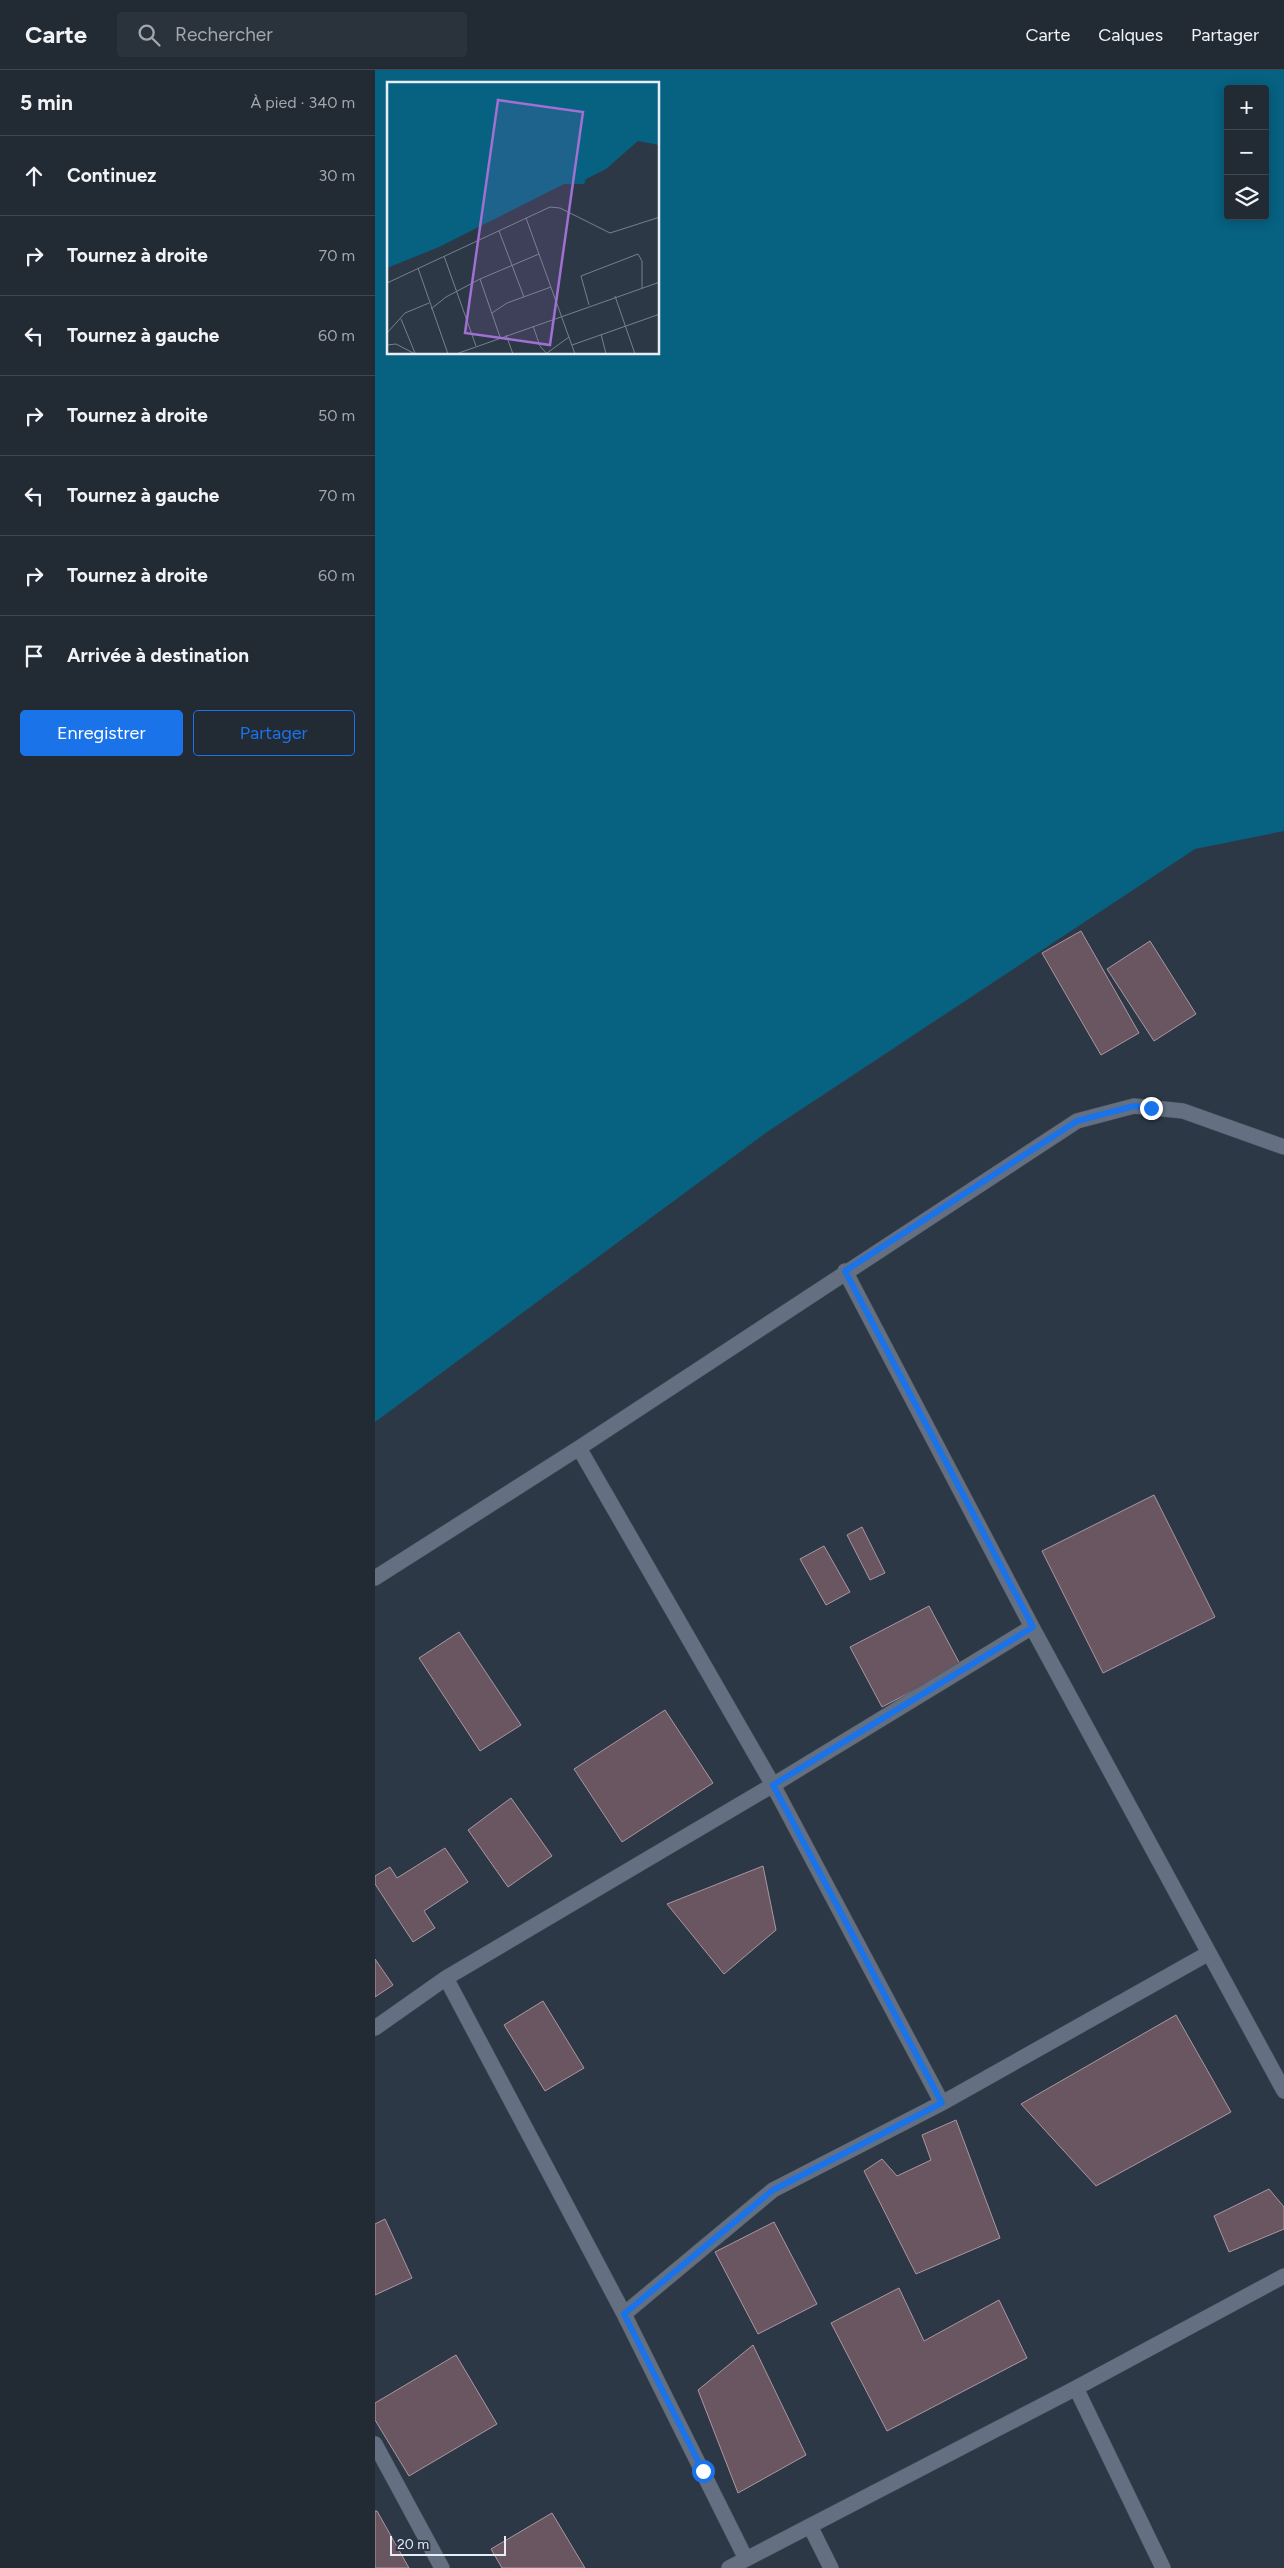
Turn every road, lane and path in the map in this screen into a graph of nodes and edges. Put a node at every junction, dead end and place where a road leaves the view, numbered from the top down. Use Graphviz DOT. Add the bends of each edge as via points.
graph roads {
  1 [pos="1284,1147"];
  2 [pos="845,1271"];
  3 [pos="579,1448"];
  4 [pos="375,1578"];
  5 [pos="1033,1627"];
  6 [pos="773,1785"];
  7 [pos="1209,1953"];
  8 [pos="446,1978"];
  9 [pos="375,2028"];
  10 [pos="1284,2090"];
  11 [pos="942,2103"];
  12 [pos="1284,2276"];
  13 [pos="624,2314"];
  14 [pos="1077,2388"];
  15 [pos="375,2444"];
  16 [pos="810,2526"];
  17 [pos="746,2559"];
  18 [pos="442,2568"];
  19 [pos="729,2568"];
  20 [pos="831,2568"];
  21 [pos="1163,2568"];
  1 -- 2 [label="street" via="1183,1111 1134,1106 1077,1121"];
  2 -- 3 [label="street"];
  2 -- 5 [label="street"];
  3 -- 4 [label="street"];
  3 -- 6 [label="street"];
  5 -- 6 [label="street"];
  5 -- 7 [label="street"];
  6 -- 8 [label="street"];
  6 -- 11 [label="street"];
  7 -- 10 [label="street"];
  7 -- 11 [label="street"];
  8 -- 9 [label="street"];
  8 -- 13 [label="street"];
  11 -- 13 [label="street" via="773,2190"];
  12 -- 14 [label="street"];
  13 -- 17 [label="street"];
  14 -- 16 [label="street"];
  14 -- 21 [label="street"];
  15 -- 18 [label="street"];
  16 -- 17 [label="street"];
  16 -- 20 [label="street"];
  17 -- 19 [label="street"];
}
